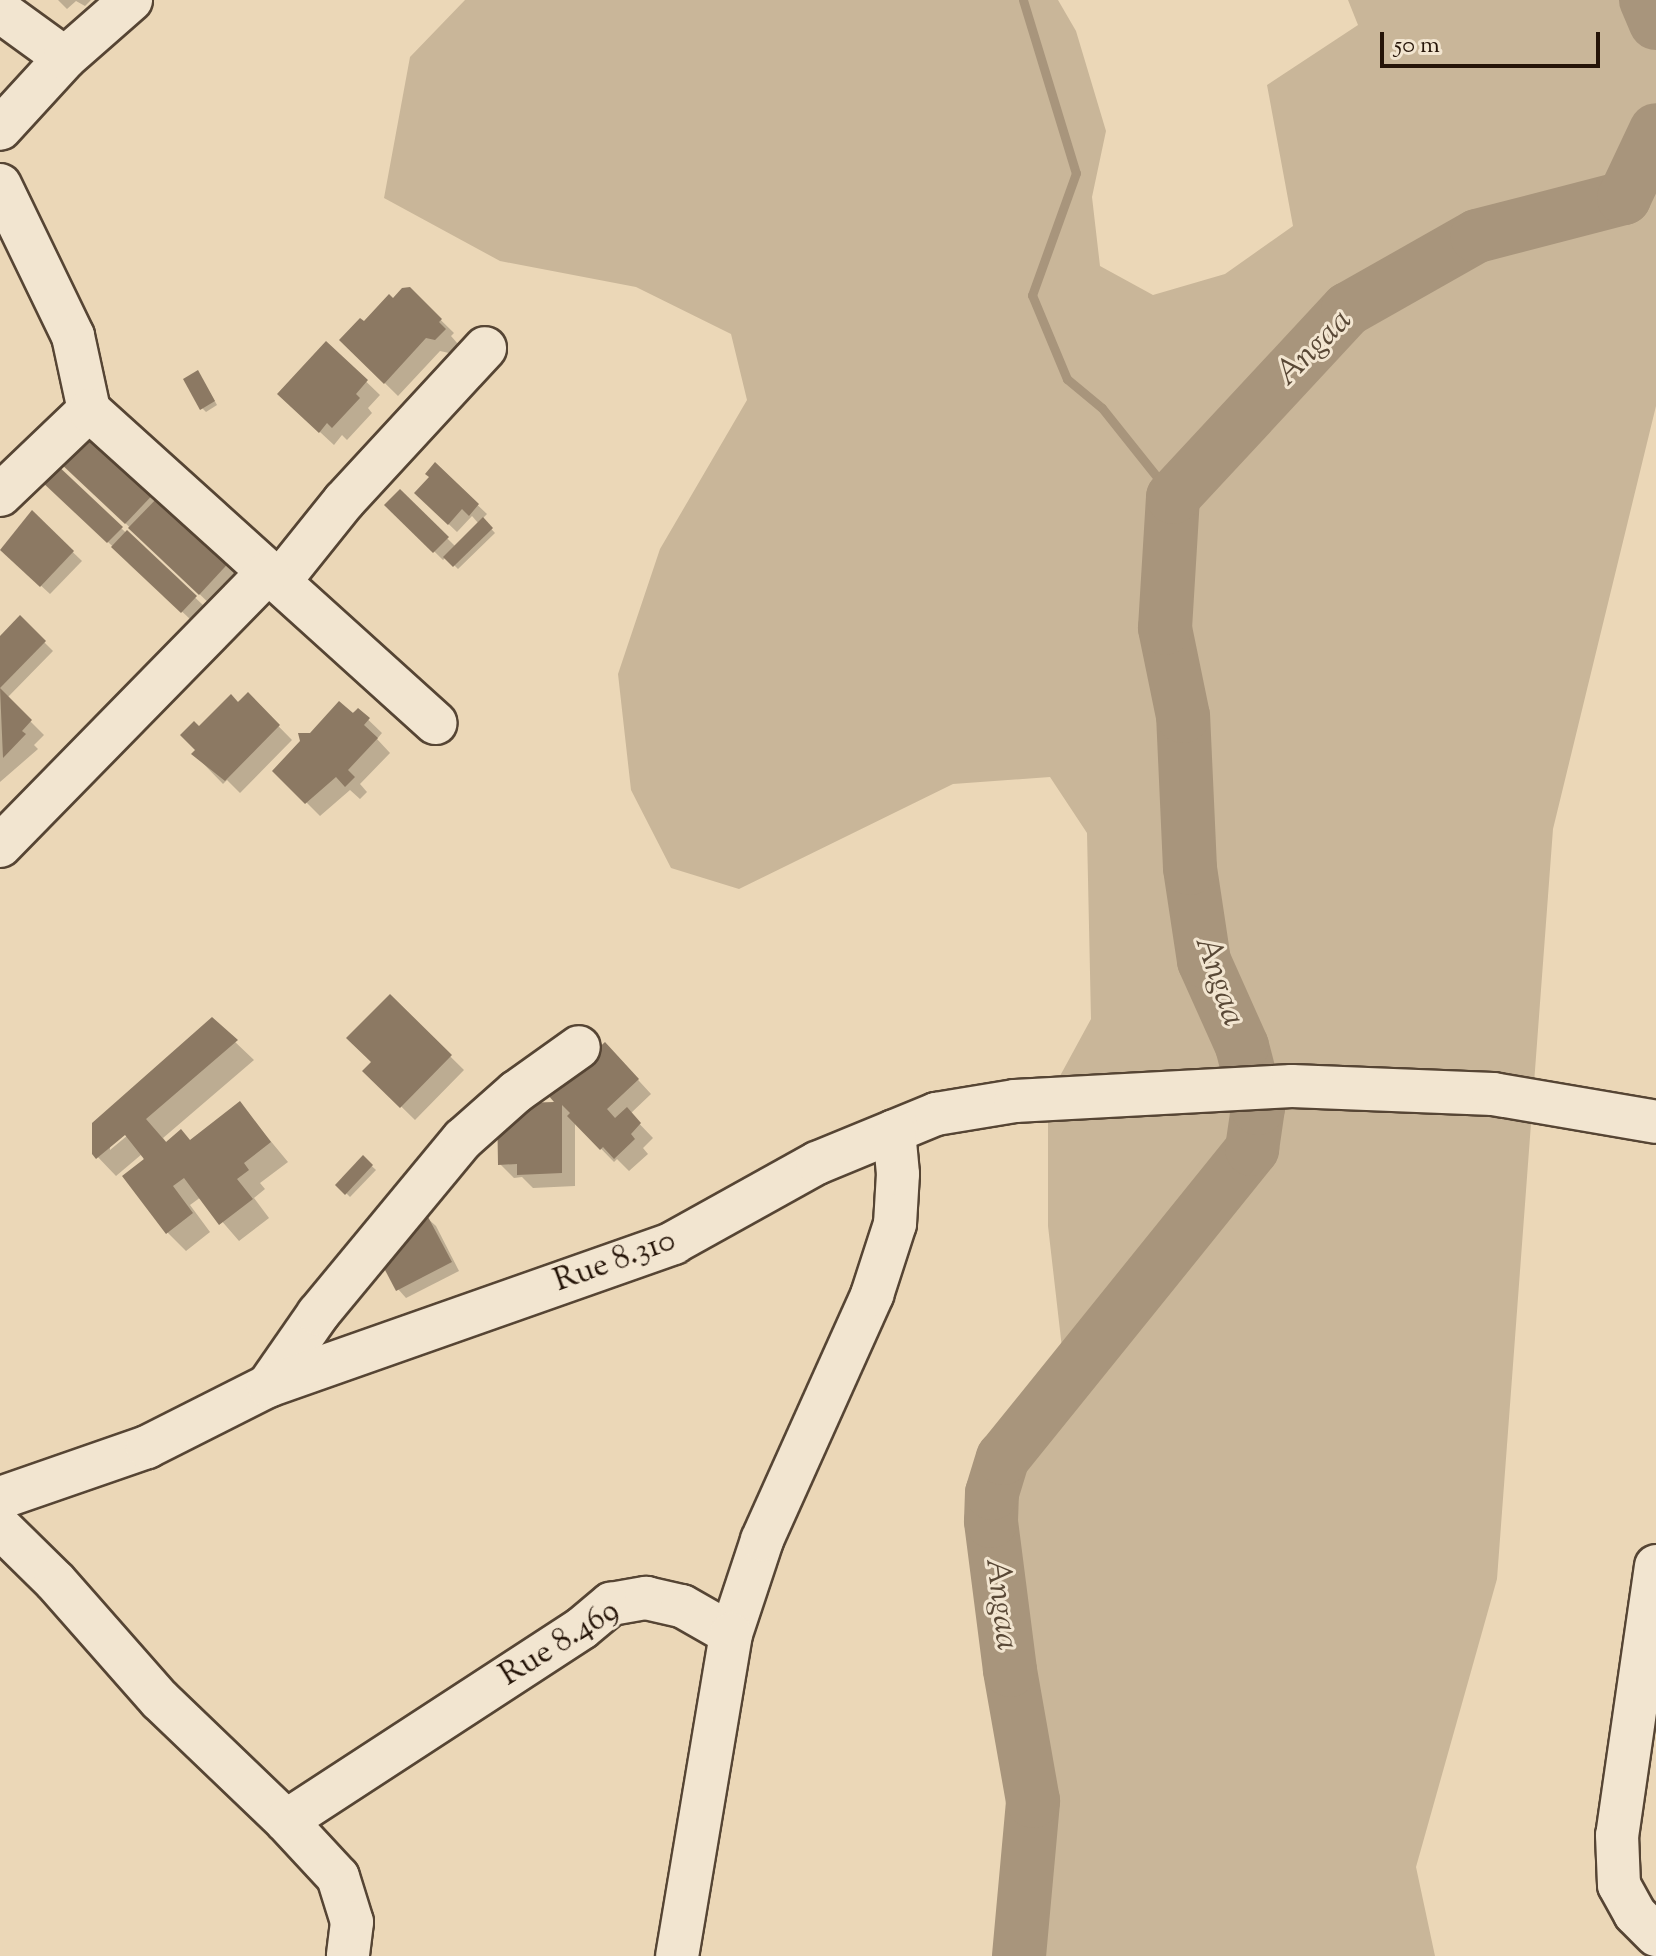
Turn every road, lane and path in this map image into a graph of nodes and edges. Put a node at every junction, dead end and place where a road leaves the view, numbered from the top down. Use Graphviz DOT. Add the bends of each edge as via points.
graph roads {
  1 [pos="131,0"];
  2 [pos="0,11"];
  3 [pos="65,58"];
  4 [pos="0,129"];
  5 [pos="0,185"];
  6 [pos="485,348"];
  7 [pos="89,410"];
  8 [pos="0,495"];
  9 [pos="274,577"];
  10 [pos="436,723"];
  11 [pos="0,846"];
  12 [pos="579,1047"];
  13 [pos="1656,1122"];
  14 [pos="894,1131"];
  15 [pos="268,1386"];
  16 [pos="0,1498"];
  17 [pos="0,1527"];
  18 [pos="1656,1566"];
  19 [pos="731,1634"];
  20 [pos="1648,1679"];
  21 [pos="286,1821"];
  22 [pos="1656,1935"];
  23 [pos="348,1956"];
  24 [pos="677,1956"];
  1 -- 3 [label="street"];
  2 -- 3 [label="street"];
  3 -- 4 [label="street"];
  5 -- 7 [label="street" via="73,336"];
  6 -- 9 [label="street"];
  7 -- 8 [label="street"];
  7 -- 9 [label="street"];
  9 -- 10 [label="street"];
  9 -- 11 [label="street"];
  12 -- 15 [label="street" via="463,1139 318,1314"];
  13 -- 14 [label="street, Rue 8.310" via="1493,1094 1292,1086 1015,1101 936,1114"];
  14 -- 15 [label="street, Rue 8.310" via="817,1163 673,1243"];
  14 -- 19 [label="street" via="895,1224 886,1252 867,1308 762,1540"];
  15 -- 16 [label="street, Rue 8.310" via="147,1447"];
  17 -- 21 [label="street" via="160,1700"];
  18 -- 20 [label="street"];
  19 -- 21 [label="street, Rue 8.469" via="682,1606 646,1598 611,1604"];
  19 -- 24 [label="street"];
  20 -- 22 [label="street" via="1617,1835 1619,1885 1635,1914"];
  21 -- 23 [label="street" via="338,1877 352,1922"];
}
